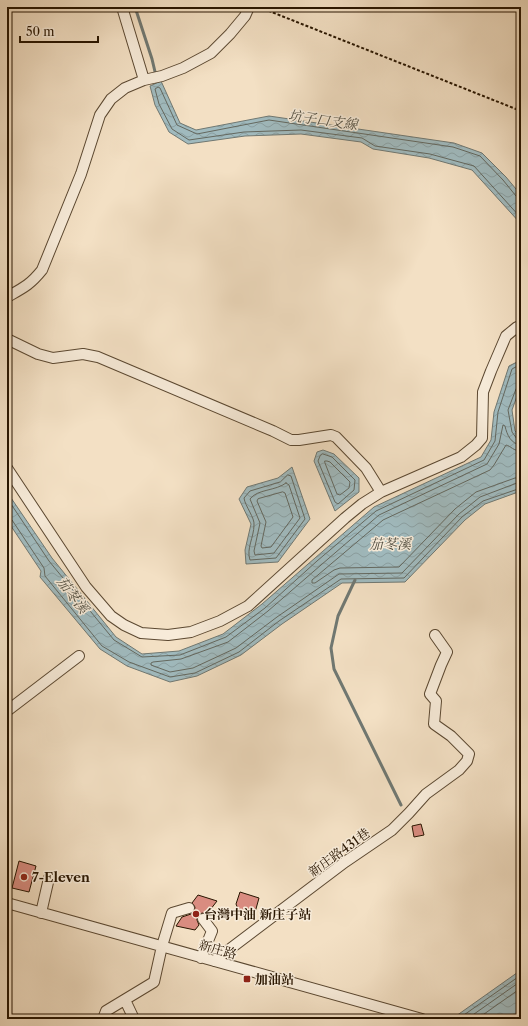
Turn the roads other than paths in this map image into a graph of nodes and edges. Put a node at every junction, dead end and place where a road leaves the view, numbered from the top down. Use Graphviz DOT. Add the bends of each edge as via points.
graph roads {
  1 [pos="122,7"];
  2 [pos="249,7"];
  3 [pos="144,80"];
  4 [pos="7,297"];
  5 [pos="521,326"];
  6 [pos="7,339"];
  7 [pos="7,468"];
  8 [pos="381,492"];
  9 [pos="435,635"];
  10 [pos="79,656"];
  11 [pos="7,711"];
  12 [pos="49,878"];
  13 [pos="7,903"];
  14 [pos="189,908"];
  15 [pos="41,913"];
  16 [pos="203,919"];
  17 [pos="162,946"];
  18 [pos="201,958"];
  19 [pos="214,961"];
  20 [pos="125,1000"];
  21 [pos="102,1019"];
  22 [pos="134,1019"];
  23 [pos="422,1019"];
  1 -- 3 [label="street"];
  2 -- 3 [label="street" via="245,16 211,53 183,68"];
  3 -- 4 [label="street" via="116,95 100,115 81,174 42,270 25,288"];
  5 -- 8 [label="street" via="506,336 483,392 482,438 462,457"];
  6 -- 8 [label="street" via="38,354 53,358 83,354 98,357 291,440 331,435 336,437 366,468"];
  7 -- 8 [label="street" via="86,587 111,616 141,633 168,635 191,632 220,621 248,606 345,518"];
  9 -- 19 [label="street, 新庄路431巷" via="447,652 430,694 436,701 434,724 469,754 467,761 426,794 392,830"];
  10 -- 11 [label="street"];
  12 -- 15 [label="street"];
  13 -- 15 [label="street, 新庄路"];
  14 -- 17 [label="street" via="172,913"];
  15 -- 17 [label="street, 新庄路"];
  16 -- 18 [label="street" via="212,931"];
  17 -- 18 [label="street, 新庄路"];
  17 -- 20 [label="street" via="154,982"];
  18 -- 19 [label="street, 新庄路"];
  19 -- 23 [label="street, 新庄路"];
  20 -- 21 [label="street" via="106,1011"];
  20 -- 22 [label="street"];
}
